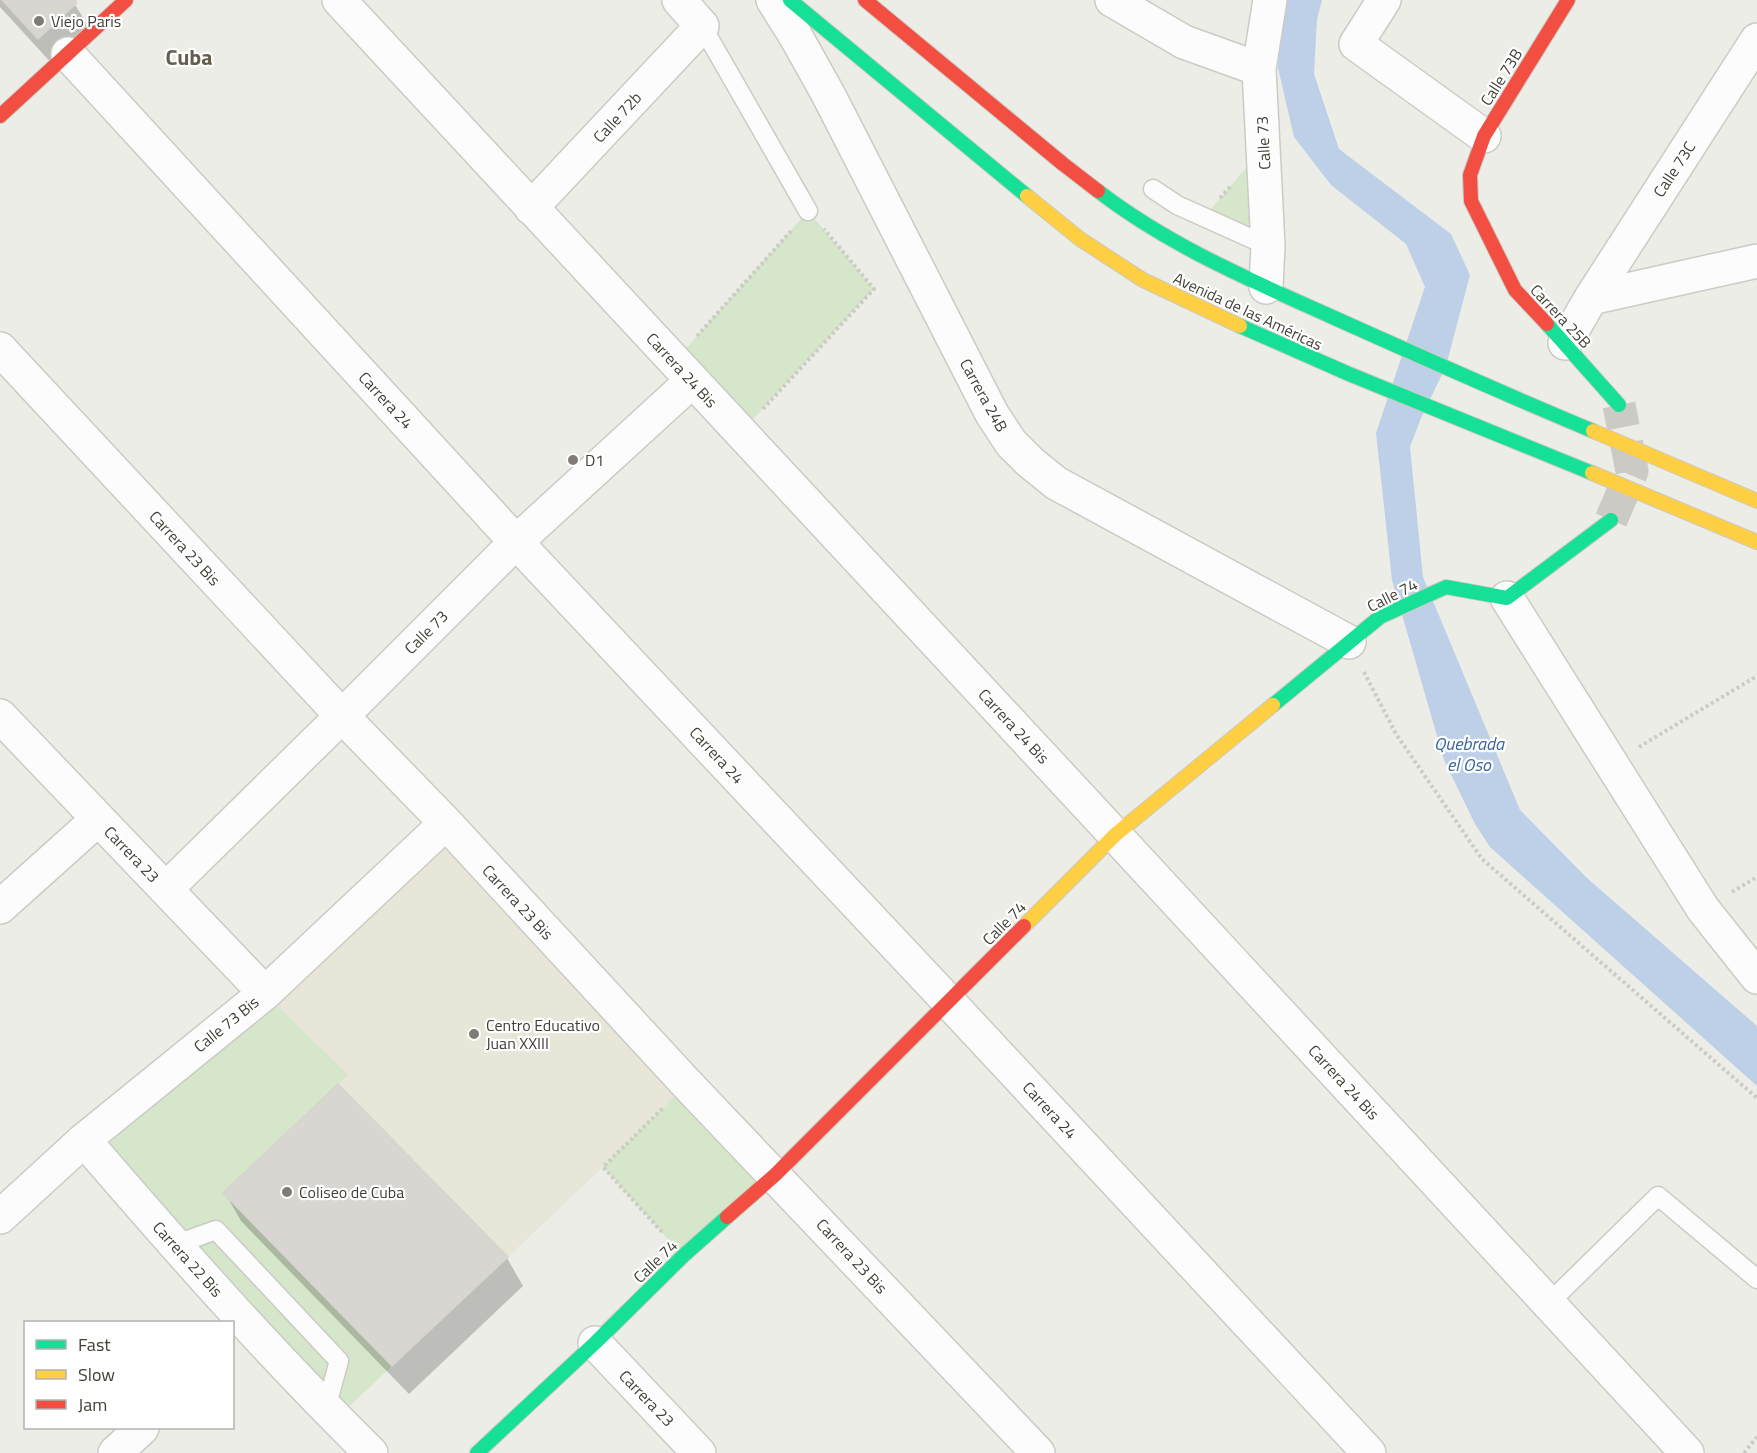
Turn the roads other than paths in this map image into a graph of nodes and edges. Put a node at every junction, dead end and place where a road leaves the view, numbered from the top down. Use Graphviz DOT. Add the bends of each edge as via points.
graph roads {
  1 [pos="126,0"];
  2 [pos="339,0"];
  3 [pos="679,0"];
  4 [pos="773,0"];
  5 [pos="790,0"];
  6 [pos="865,0"];
  7 [pos="1112,0"];
  8 [pos="1270,0"];
  9 [pos="1384,0"];
  10 [pos="1568,0"];
  11 [pos="702,26"];
  12 [pos="1757,40"];
  13 [pos="68,54"];
  14 [pos="1259,69"];
  15 [pos="0,116"];
  16 [pos="1484,136"];
  17 [pos="1470,176"];
  18 [pos="1153,189"];
  19 [pos="531,208"];
  20 [pos="808,211"];
  21 [pos="1268,246"];
  22 [pos="1757,261"];
  23 [pos="1266,287"];
  24 [pos="1591,298"];
  25 [pos="1565,344"];
  26 [pos="0,349"];
  27 [pos="683,371"];
  28 [pos="1619,405"];
  29 [pos="1757,501"];
  30 [pos="1611,520"];
  31 [pos="516,542"];
  32 [pos="1757,542"];
  33 [pos="1507,598"];
  34 [pos="1349,642"];
  35 [pos="0,716"];
  36 [pos="342,716"];
  37 [pos="98,819"];
  38 [pos="446,824"];
  39 [pos="1115,835"];
  40 [pos="166,889"];
  41 [pos="0,907"];
  42 [pos="1757,977"];
  43 [pos="265,993"];
  44 [pos="948,1001"];
  45 [pos="84,1140"];
  46 [pos="775,1175"];
  47 [pos="0,1217"];
  48 [pos="174,1245"];
  49 [pos="1757,1279"];
  50 [pos="1548,1303"];
  51 [pos="231,1321"];
  52 [pos="241,1334"];
  53 [pos="595,1343"];
  54 [pos="326,1408"];
  55 [pos="141,1429"];
  56 [pos="115,1453"];
  57 [pos="371,1453"];
  58 [pos="477,1453"];
  59 [pos="699,1453"];
  60 [pos="1038,1453"];
  61 [pos="1370,1453"];
  62 [pos="1687,1453"];
  1 -- 13 [label="street"];
  2 -- 19 [label="street, Carrera 24 Bis"];
  3 -- 11 [label="street"];
  4 -- 34 [label="street, Carrera 24B" via="828,94 992,414 1011,443 1056,483"];
  5 -- 32 [label="street, Avenida de las Américas" via="1037,205 1143,280 1349,374"];
  6 -- 23 [label="street, Avenida de las Américas" via="1107,198 1163,236"];
  7 -- 14 [label="street" via="1184,42"];
  8 -- 14 [label="street, Calle 73"];
  9 -- 16 [label="street" via="1356,44"];
  10 -- 16 [label="street, Calle 73B"];
  11 -- 19 [label="street, Calle 72b"];
  11 -- 20 [label="lane"];
  12 -- 24 [label="street, Calle 73C"];
  13 -- 15 [label="street"];
  13 -- 31 [label="street, Carrera 24"];
  14 -- 21 [label="street, Calle 73"];
  16 -- 17 [label="street, Calle 73B"];
  17 -- 25 [label="street, Carrera 25B" via="1471,201 1515,291"];
  18 -- 21 [label="lane" via="1177,205"];
  19 -- 27 [label="street, Carrera 24 Bis"];
  21 -- 23 [label="street, Calle 73"];
  22 -- 24 [label="street"];
  23 -- 29 [label="street, Avenida de las Américas"];
  24 -- 25 [label="street, Calle 73C"];
  25 -- 28 [label="street, Carrera 25B"];
  26 -- 36 [label="street, Carrera 23 Bis"];
  27 -- 31 [label="street, Calle 73"];
  27 -- 39 [label="street, Carrera 24 Bis"];
  30 -- 33 [label="street"];
  31 -- 36 [label="street, Calle 73"];
  31 -- 44 [label="street, Carrera 24"];
  33 -- 34 [label="street, Calle 74" via="1446,587 1380,617"];
  33 -- 42 [label="street" via="1703,909"];
  34 -- 39 [label="street, Calle 74"];
  35 -- 37 [label="street, Carrera 23"];
  36 -- 38 [label="street, Carrera 23 Bis"];
  36 -- 40 [label="street, Calle 73"];
  37 -- 40 [label="street, Carrera 23"];
  37 -- 41 [label="street"];
  38 -- 43 [label="street, Calle 73 Bis"];
  38 -- 46 [label="street, Carrera 23 Bis"];
  39 -- 44 [label="street, Calle 74"];
  39 -- 50 [label="street, Carrera 24 Bis"];
  40 -- 43 [label="street, Carrera 23"];
  43 -- 45 [label="street, Calle 73 Bis"];
  44 -- 46 [label="street, Calle 74"];
  44 -- 61 [label="street, Carrera 24"];
  45 -- 47 [label="street, Calle 73 Bis"];
  45 -- 48 [label="street, Carrera 22 Bis"];
  46 -- 53 [label="street, Calle 74" via="683,1256"];
  46 -- 60 [label="street, Carrera 23 Bis"];
  48 -- 51 [label="street, Carrera 22 Bis"];
  48 -- 54 [label="lane" via="216,1230 339,1361"];
  49 -- 50 [label="lane" via="1658,1196"];
  50 -- 62 [label="street, Carrera 24 Bis"];
  52 -- 54 [label="street, Carrera 22 Bis"];
  53 -- 58 [label="street, Calle 74"];
  53 -- 59 [label="street, Carrera 23"];
  54 -- 57 [label="street, Carrera 22 Bis"];
  55 -- 56 [label="street"];
}
